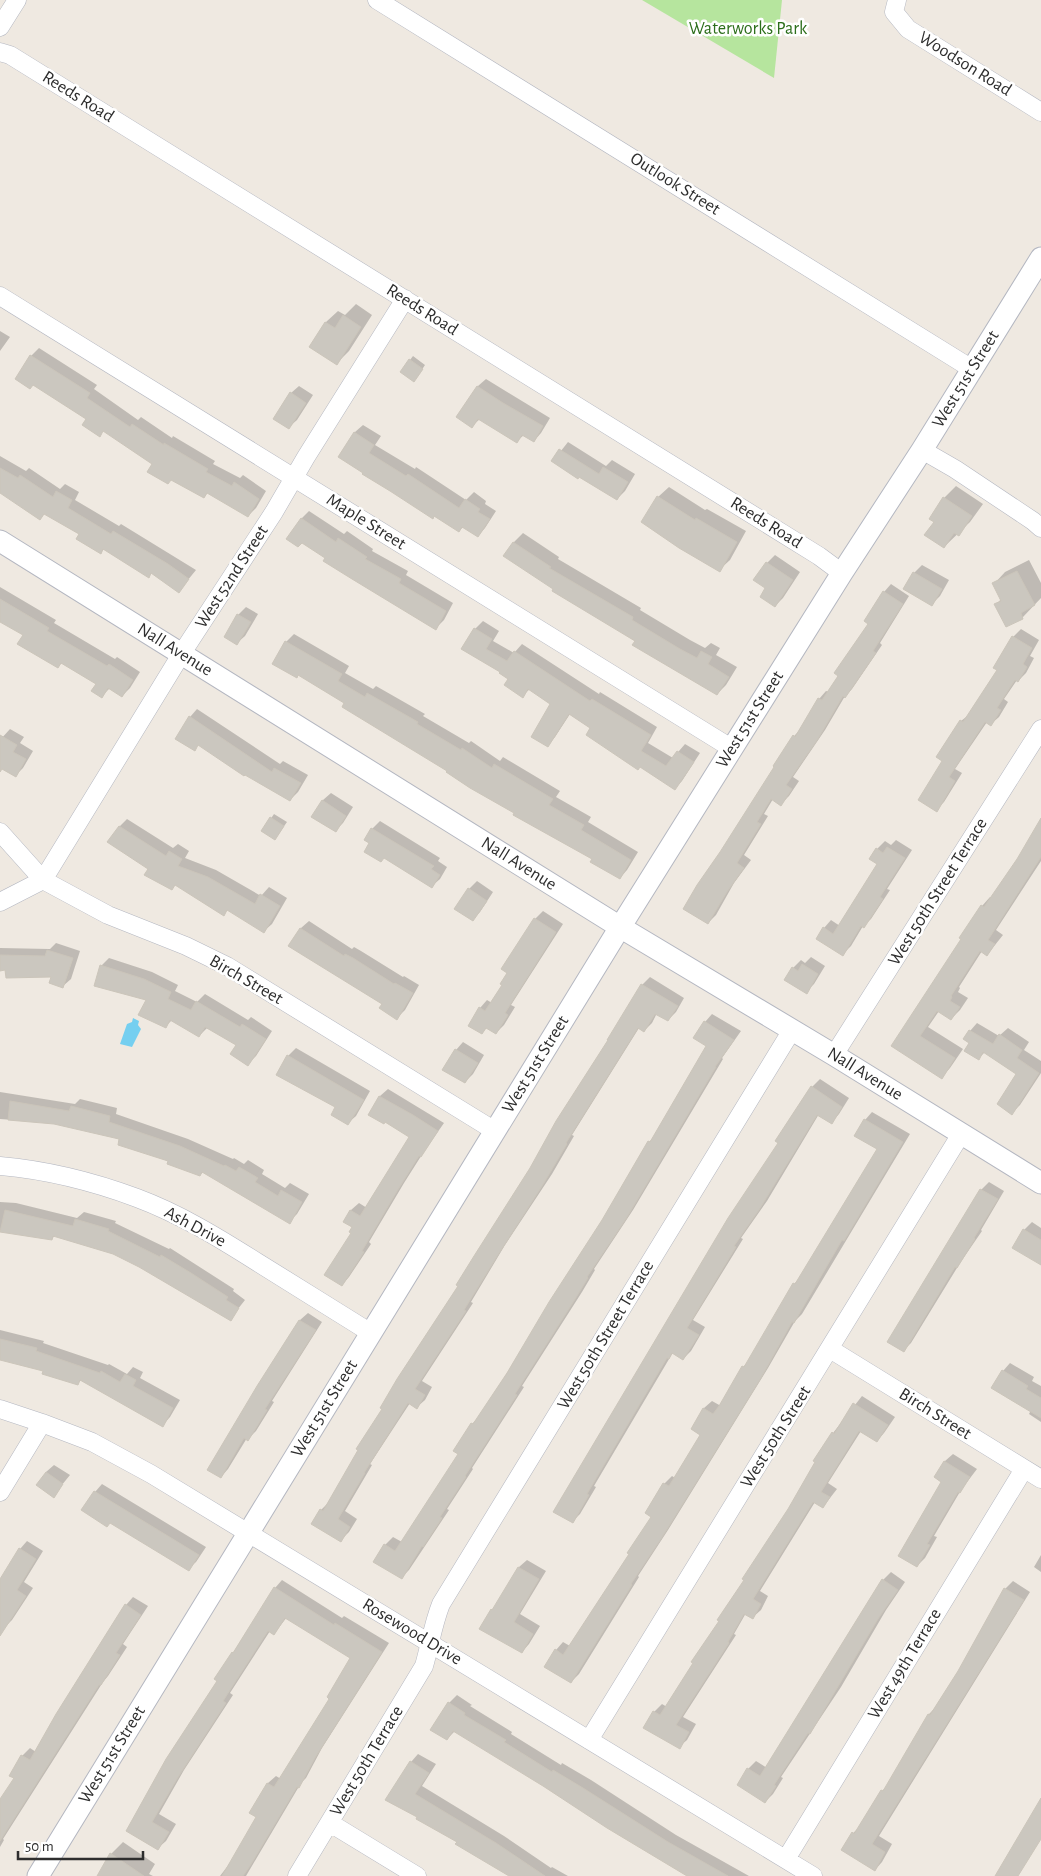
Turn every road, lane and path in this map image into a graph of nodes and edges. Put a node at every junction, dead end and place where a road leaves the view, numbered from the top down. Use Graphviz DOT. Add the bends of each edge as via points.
graph roads {
  1 [pos="17,0"];
  2 [pos="377,0"];
  3 [pos="895,6"];
  4 [pos="0,27"];
  5 [pos="0,52"];
  6 [pos="1041,112"];
  7 [pos="1041,258"];
  8 [pos="0,296"];
  9 [pos="405,300"];
  10 [pos="972,369"];
  11 [pos="922,450"];
  12 [pos="295,478"];
  13 [pos="1041,528"];
  14 [pos="0,541"];
  15 [pos="842,573"];
  16 [pos="182,653"];
  17 [pos="1041,729"];
  18 [pos="731,748"];
  19 [pos="0,832"];
  20 [pos="43,880"];
  21 [pos="0,902"];
  22 [pos="620,927"];
  23 [pos="792,1030"];
  24 [pos="834,1055"];
  25 [pos="495,1131"];
  26 [pos="960,1134"];
  27 [pos="0,1166"];
  28 [pos="1041,1183"];
  29 [pos="370,1333"];
  30 [pos="830,1349"];
  31 [pos="0,1409"];
  32 [pos="42,1423"];
  33 [pos="1024,1469"];
  34 [pos="1041,1479"];
  35 [pos="0,1492"];
  36 [pos="248,1533"];
  37 [pos="431,1643"];
  38 [pos="590,1740"];
  39 [pos="330,1823"];
  40 [pos="786,1859"];
  41 [pos="38,1876"];
  42 [pos="297,1876"];
  43 [pos="417,1876"];
  44 [pos="813,1876"];
  1 -- 4 [label="street"];
  2 -- 10 [label="street, Outlook Street"];
  3 -- 6 [label="street, Woodson Road" via="908,28"];
  5 -- 9 [label="street, Reeds Road" via="18,60"];
  7 -- 10 [label="street, West 51st Street"];
  8 -- 12 [label="street, Maple Street"];
  9 -- 12 [label="street, West 52nd Street"];
  9 -- 15 [label="street, Reeds Road" via="820,556"];
  10 -- 11 [label="street, West 51st Street"];
  11 -- 13 [label="street" via="956,469"];
  11 -- 15 [label="street, West 51st Street"];
  12 -- 16 [label="street, West 52nd Street"];
  12 -- 18 [label="street, Maple Street"];
  14 -- 16 [label="street, Nall Avenue"];
  15 -- 18 [label="street, West 51st Street"];
  16 -- 20 [label="street, West 52nd Street"];
  16 -- 22 [label="street, Nall Avenue"];
  17 -- 24 [label="street, West 50th Street Terrace"];
  18 -- 22 [label="street, West 51st Street"];
  19 -- 20 [label="street, Birch Street"];
  20 -- 21 [label="street"];
  20 -- 25 [label="street, Birch Street" via="108,915 227,966"];
  22 -- 23 [label="street, Nall Avenue"];
  22 -- 25 [label="street, West 51st Street"];
  23 -- 24 [label="street, Nall Avenue"];
  23 -- 37 [label="street, West 50th Street Terrace" via="441,1604 433,1624"];
  24 -- 26 [label="street, Nall Avenue"];
  25 -- 29 [label="street, West 51st Street"];
  26 -- 28 [label="street, Nall Avenue"];
  26 -- 30 [label="street, West 50th Street"];
  27 -- 29 [label="street, Ash Drive" via="99,1185 138,1198 218,1238"];
  29 -- 36 [label="street, West 51st Street"];
  30 -- 33 [label="street, Birch Street"];
  30 -- 38 [label="street, West 50th Street"];
  31 -- 32 [label="street, Rosewood Drive"];
  32 -- 35 [label="street"];
  32 -- 36 [label="street, Rosewood Drive" via="92,1442"];
  33 -- 34 [label="street, Birch Street"];
  33 -- 40 [label="street, West 49th Terrace"];
  36 -- 37 [label="street, Rosewood Drive"];
  36 -- 41 [label="street, West 51st Street"];
  37 -- 38 [label="street, Rosewood Drive"];
  37 -- 39 [label="street, West 50th Terrace" via="424,1666 411,1690"];
  38 -- 40 [label="street, Rosewood Drive"];
  39 -- 42 [label="street, West 50th Terrace"];
  39 -- 43 [label="street"];
  40 -- 44 [label="street, Rosewood Drive"];
}
